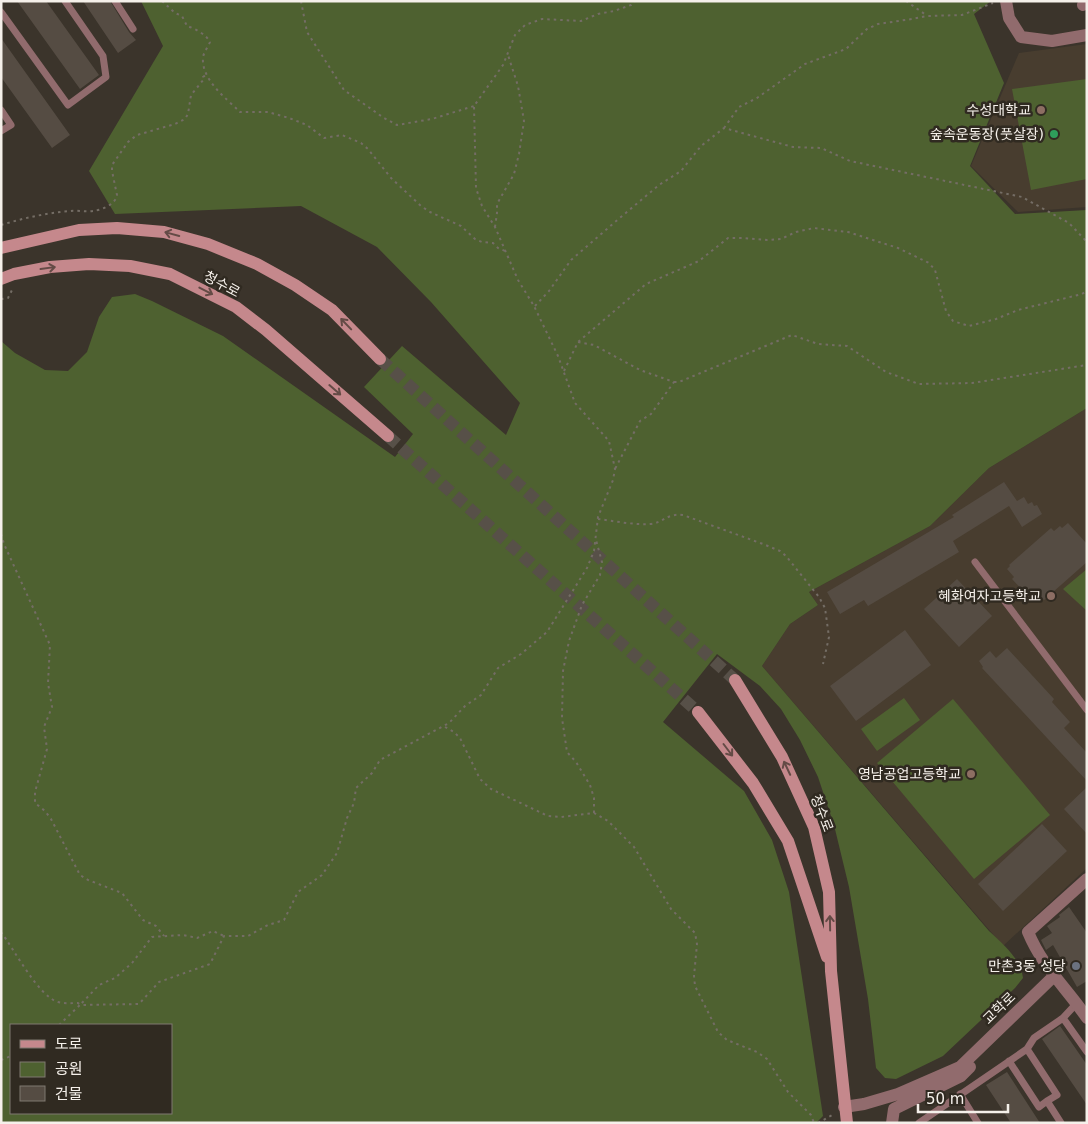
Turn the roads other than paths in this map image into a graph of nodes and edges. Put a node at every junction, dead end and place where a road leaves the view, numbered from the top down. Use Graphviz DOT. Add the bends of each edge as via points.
graph roads {
  1 [pos="65,1"];
  2 [pos="115,1"];
  3 [pos="1006,1"];
  4 [pos="1,12"];
  5 [pos="133,29"];
  6 [pos="1087,35"];
  7 [pos="1,110"];
  8 [pos="1,131"];
  9 [pos="1,248"];
  10 [pos="1,279"];
  11 [pos="380,359"];
  12 [pos="388,436"];
  13 [pos="975,562"];
  14 [pos="735,680"];
  15 [pos="1087,710"];
  16 [pos="698,712"];
  17 [pos="1087,879"];
  18 [pos="831,971"];
  19 [pos="1054,977"];
  20 [pos="1082,1000"];
  21 [pos="1062,1018"];
  22 [pos="1087,1018"];
  23 [pos="1027,1049"];
  24 [pos="1087,1052"];
  25 [pos="1009,1061"];
  26 [pos="960,1094"];
  27 [pos="1047,1101"];
  28 [pos="844,1107"];
  29 [pos="847,1123"];
  30 [pos="892,1123"];
  31 [pos="919,1123"];
  32 [pos="978,1123"];
  33 [pos="1062,1123"];
  1 -- 4 [label="lane" via="103,56 106,77 68,105"];
  2 -- 5 [label="lane"];
  3 -- 6 [label="street" via="1009,18 1021,37 1052,42"];
  7 -- 8 [label="lane" via="12,125"];
  11 -- 9 [label="main road, one-way" via="332,310 257,264 208,244 164,232 117,228 79,230"];
  10 -- 12 [label="main road, 청수로, one-way" via="50,267 88,264 130,266 170,274 236,307"];
  13 -- 15 [label="lane"];
  18 -- 14 [label="main road, 청수로, one-way" via="829,892 814,827 782,757"];
  16 -- 18 [label="main road, 청수로, one-way" via="753,783 788,841"];
  17 -- 19 [label="street" via="1028,932 1036,951"];
  18 -- 28 [label="main road, 청수로"];
  19 -- 20 [label="street"];
  19 -- 28 [label="street, 교학로" via="960,1067 898,1094"];
  19 -- 30 [label="street" via="1047,995 961,1076 894,1110"];
  20 -- 21 [label="lane"];
  20 -- 22 [label="street"];
  21 -- 23 [label="lane" via="1034,1038"];
  21 -- 24 [label="lane"];
  23 -- 25 [label="lane"];
  23 -- 27 [label="lane" via="1057,1095"];
  25 -- 26 [label="lane"];
  25 -- 27 [label="lane" via="1039,1107"];
  26 -- 31 [label="lane"];
  26 -- 32 [label="lane"];
  27 -- 33 [label="lane"];
  28 -- 29 [label="main road, 청수로"];
}
